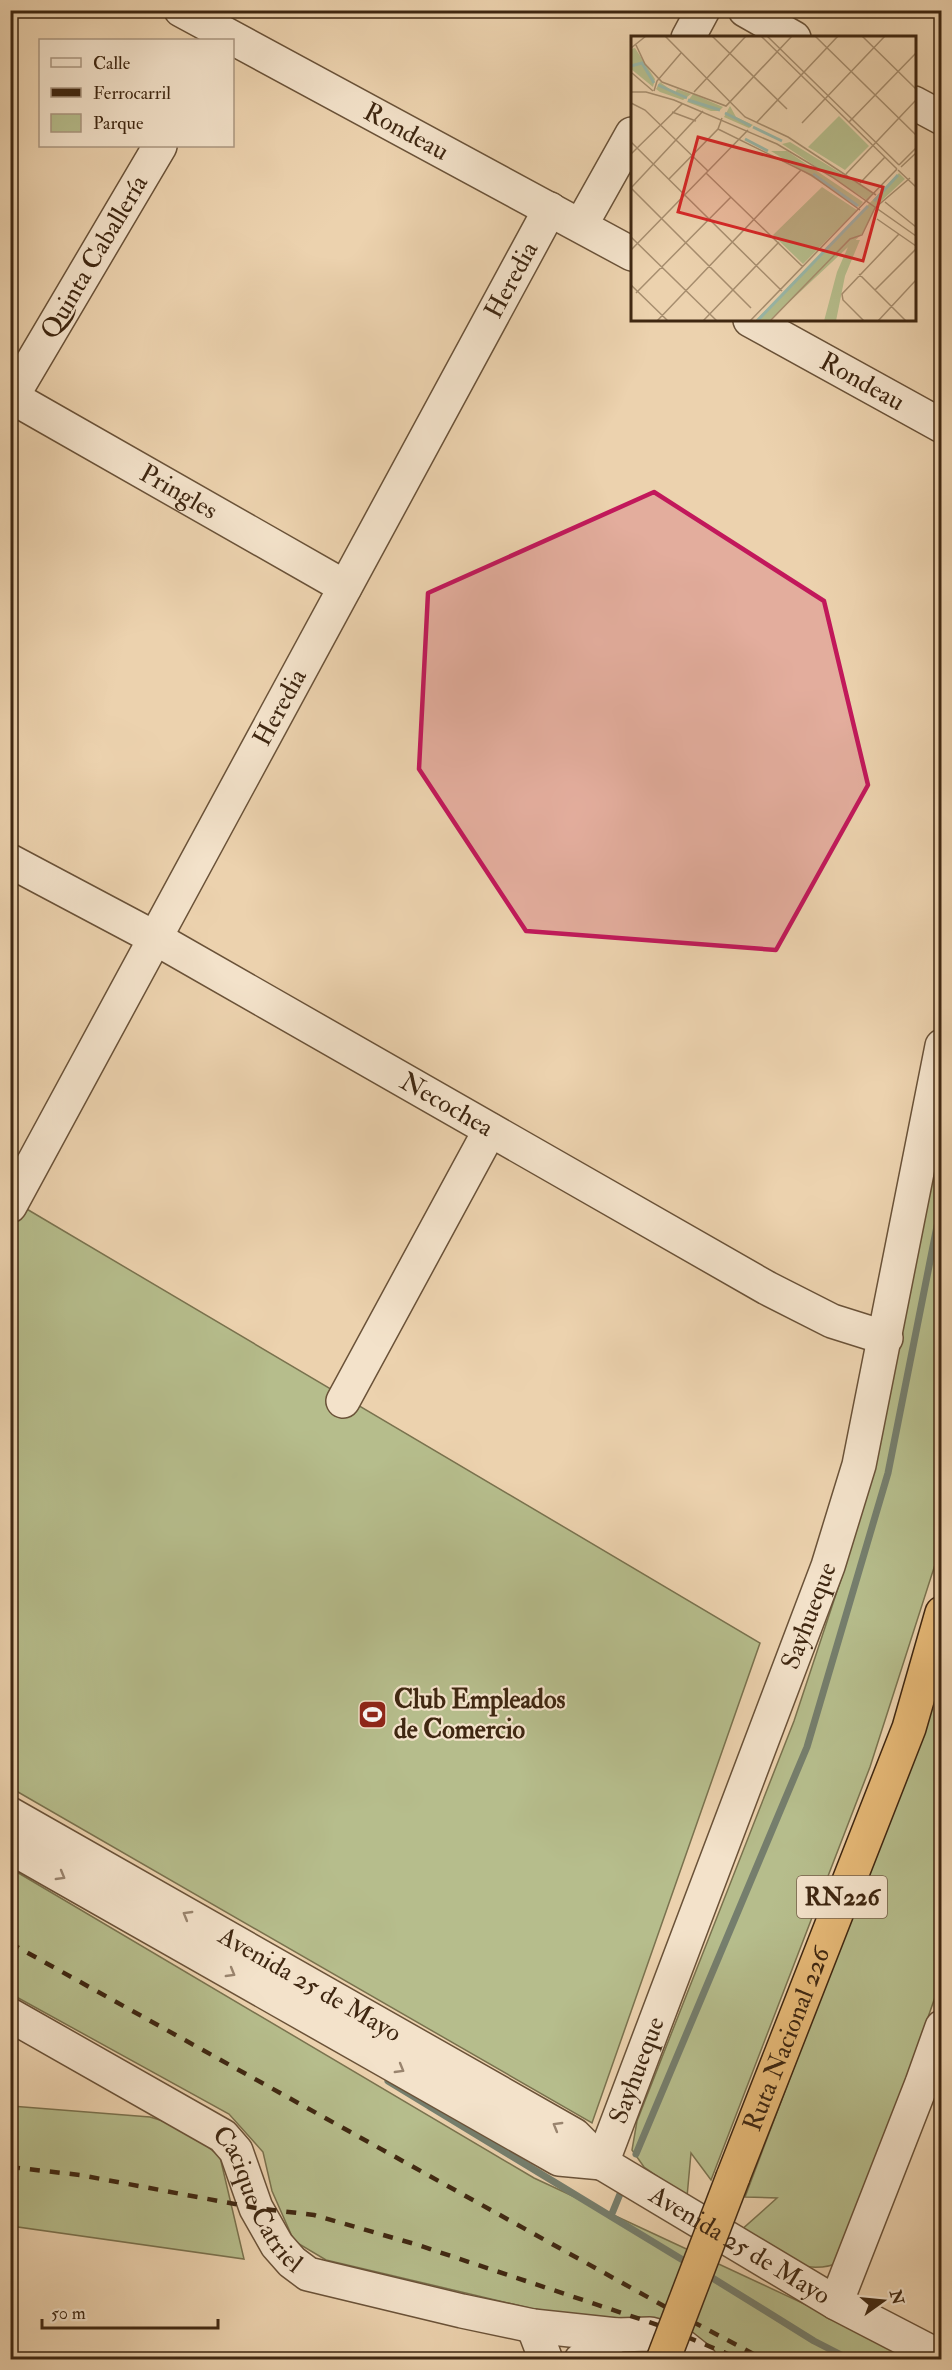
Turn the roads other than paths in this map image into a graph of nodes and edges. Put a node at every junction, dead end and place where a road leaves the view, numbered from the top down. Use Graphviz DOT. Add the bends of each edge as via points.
graph roads {
  1 [pos="181,10"];
  2 [pos="703,10"];
  3 [pos="745,10"];
  4 [pos="228,28"];
  5 [pos="689,36"];
  6 [pos="790,36"];
  7 [pos="916,104"];
  8 [pos="942,118"];
  9 [pos="631,138"];
  10 [pos="159,147"];
  11 [pos="549,208"];
  12 [pos="581,225"];
  13 [pos="631,253"];
  14 [pos="752,321"];
  15 [pos="11,397"];
  16 [pos="942,426"];
  17 [pos="345,588"];
  18 [pos="10,861"];
  19 [pos="156,938"];
  20 [pos="942,1046"];
  21 [pos="490,1130"];
  22 [pos="10,1206"];
  23 [pos="886,1338"];
  24 [pos="343,1401"];
  25 [pos="942,1613"];
  26 [pos="10,1814"];
  27 [pos="10,1847"];
  28 [pos="10,2015"];
  29 [pos="942,2027"];
  30 [pos="932,2088"];
  31 [pos="602,2163"];
  32 [pos="836,2302"];
  33 [pos="533,2326"];
  34 [pos="617,2335"];
  35 [pos="942,2358"];
  36 [pos="546,2360"];
  37 [pos="581,2360"];
  38 [pos="663,2360"];
  39 [pos="700,2360"];
  1 -- 4 [label="street, Rondeau"];
  2 -- 5 [label="street"];
  3 -- 6 [label="street"];
  4 -- 11 [label="street, Rondeau"];
  7 -- 8 [label="street"];
  9 -- 12 [label="street"];
  10 -- 15 [label="street, Quinta Caballería"];
  11 -- 12 [label="street, Rondeau"];
  11 -- 17 [label="street, Heredia"];
  12 -- 13 [label="street, Rondeau"];
  14 -- 16 [label="street, Rondeau"];
  15 -- 17 [label="street, Pringles"];
  17 -- 19 [label="street, Heredia"];
  18 -- 19 [label="street, Necochea"];
  19 -- 21 [label="street, Necochea"];
  19 -- 22 [label="street, Heredia"];
  20 -- 23 [label="street, Sayhueque"];
  21 -- 23 [label="street, Necochea" via="767,1288 832,1321"];
  21 -- 24 [label="street"];
  23 -- 31 [label="street, Sayhueque" via="859,1465 828,1566"];
  25 -- 38 [label="highway, Ruta Nacional 226 / RN226, bridge" via="909,1728"];
  31 -- 26 [label="street, Avenida 25 de Mayo, one-way" via="574,2135"];
  27 -- 31 [label="street, Avenida 25 de Mayo, one-way" via="559,2160"];
  28 -- 33 [label="street, Cacique Catriel" via="223,2136 236,2151 256,2208 277,2245 308,2274"];
  29 -- 30 [label="street"];
  30 -- 32 [label="street"];
  31 -- 32 [label="street, Avenida 25 de Mayo"];
  32 -- 35 [label="street, Avenida 25 de Mayo"];
  33 -- 34 [label="street, Cacique Catriel"];
  33 -- 36 [label="street"];
  34 -- 37 [label="street"];
  34 -- 39 [label="street, Cacique Catriel" via="650,2334 676,2341"];
}
